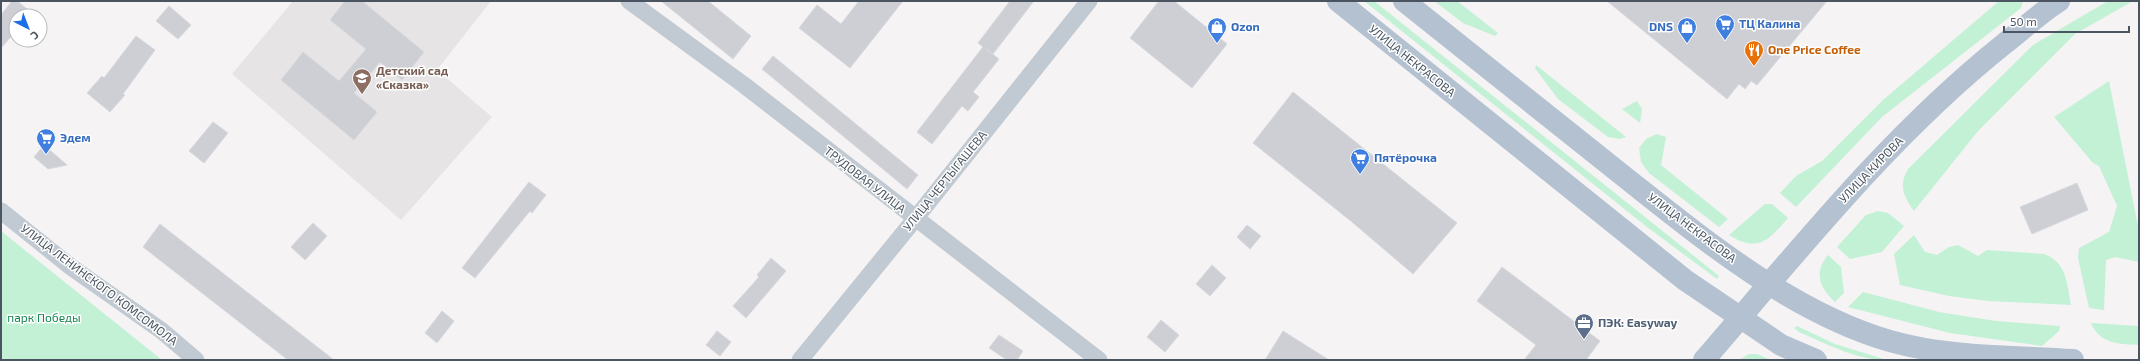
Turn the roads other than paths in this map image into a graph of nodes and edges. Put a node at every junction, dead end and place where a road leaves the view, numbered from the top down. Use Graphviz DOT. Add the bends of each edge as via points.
graph roads {
  1 [pos="628,1"];
  2 [pos="1088,1"];
  3 [pos="1338,1"];
  4 [pos="1404,1"];
  5 [pos="2059,1"];
  6 [pos="1,210"];
  7 [pos="915,219"];
  8 [pos="1770,283"];
  9 [pos="1740,318"];
  10 [pos="196,360"];
  11 [pos="800,360"];
  12 [pos="1099,360"];
  13 [pos="1704,360"];
  14 [pos="1816,360"];
  15 [pos="2073,360"];
  1 -- 7 [label="street, ТРУДОВАЯ УЛИЦА" via="744,85"];
  2 -- 7 [label="street, УЛИЦА ЧЕРТЫГАШЕВА"];
  3 -- 9 [label="main road, УЛИЦА НЕКРАСОВА" via="1685,280"];
  4 -- 8 [label="main road, УЛИЦА НЕКРАСОВА" via="1705,240"];
  5 -- 8 [label="main road, УЛИЦА КИРОВА" via="1976,66 1936,102 1812,232"];
  6 -- 10 [label="street, УЛИЦА ЛЕНИНСКОГО КОМСОМОЛА" via="71,267 162,331"];
  7 -- 11 [label="street, УЛИЦА ЧЕРТЫГАШЕВА"];
  7 -- 12 [label="street, ТРУДОВАЯ УЛИЦА"];
  8 -- 9 [label="main road, УЛИЦА КИРОВА"];
  8 -- 15 [label="main road, УЛИЦА НЕКРАСОВА" via="1829,319 1891,341 1936,351"];
  9 -- 13 [label="main road, УЛИЦА КИРОВА"];
  9 -- 14 [label="main road, УЛИЦА НЕКРАСОВА" via="1780,345"];
}
